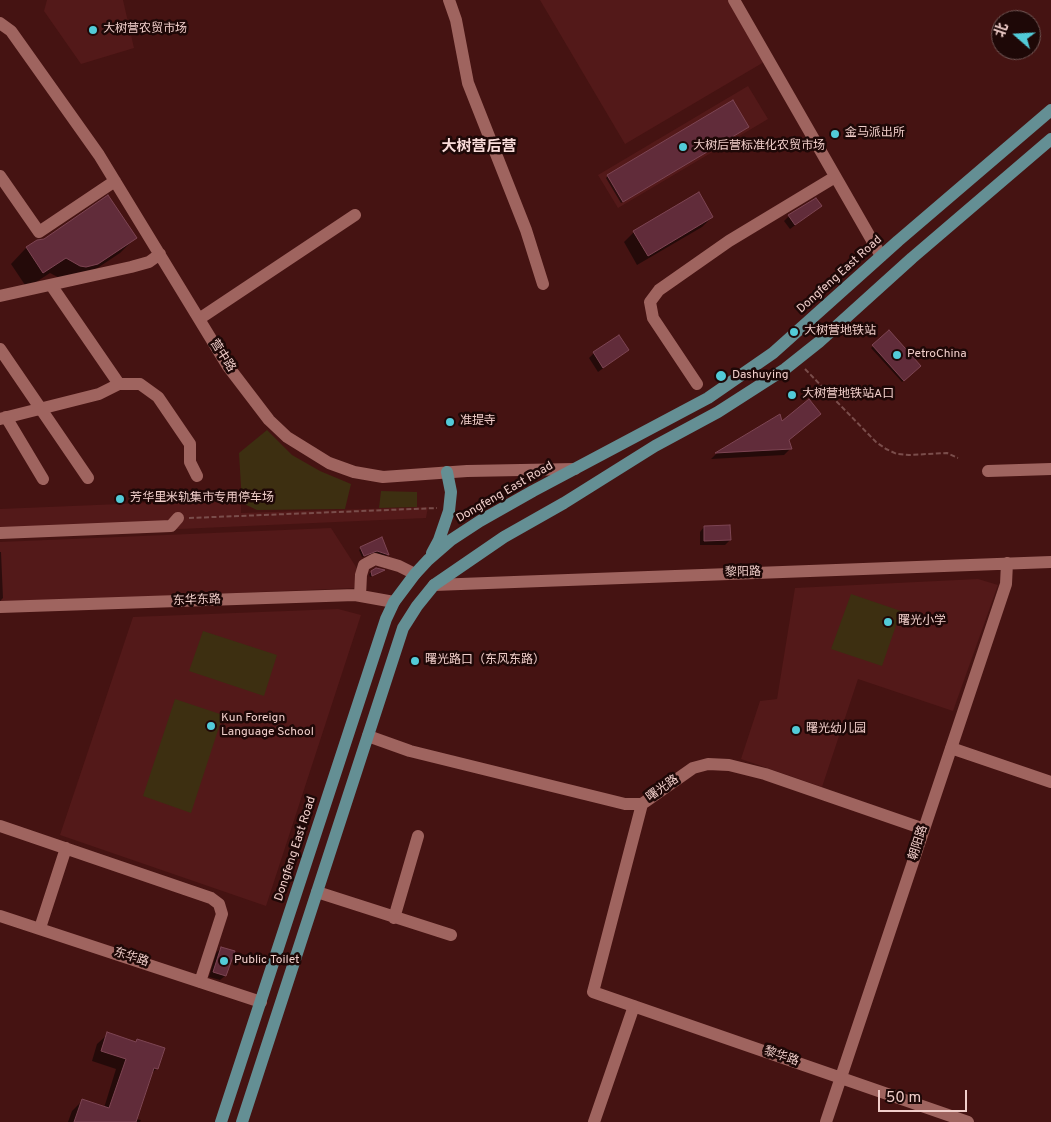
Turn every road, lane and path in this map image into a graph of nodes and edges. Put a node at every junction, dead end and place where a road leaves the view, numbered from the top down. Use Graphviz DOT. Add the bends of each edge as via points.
graph roads {
  1 [pos="449,0"];
  2 [pos="734,0"];
  3 [pos="0,23"];
  4 [pos="1051,110"];
  5 [pos="1051,139"];
  6 [pos="0,176"];
  7 [pos="835,177"];
  8 [pos="115,181"];
  9 [pos="355,215"];
  10 [pos="160,254"];
  11 [pos="881,256"];
  12 [pos="543,284"];
  13 [pos="51,285"];
  14 [pos="0,296"];
  15 [pos="199,319"];
  16 [pos="0,349"];
  17 [pos="796,360"];
  18 [pos="119,384"];
  19 [pos="697,384"];
  20 [pos="41,409"];
  21 [pos="3,418"];
  22 [pos="958,458"];
  23 [pos="575,469"];
  24 [pos="1051,469"];
  25 [pos="988,471"];
  26 [pos="447,472"];
  27 [pos="198,476"];
  28 [pos="88,478"];
  29 [pos="43,479"];
  30 [pos="449,507"];
  31 [pos="178,518"];
  32 [pos="0,533"];
  33 [pos="428,560"];
  34 [pos="1051,562"];
  35 [pos="1007,563"];
  36 [pos="416,574"];
  37 [pos="434,585"];
  38 [pos="360,596"];
  39 [pos="394,602"];
  40 [pos="0,608"];
  41 [pos="368,736"];
  42 [pos="952,748"];
  43 [pos="1051,782"];
  44 [pos="642,804"];
  45 [pos="0,826"];
  46 [pos="924,829"];
  47 [pos="418,836"];
  48 [pos="66,848"];
  49 [pos="317,892"];
  50 [pos="0,916"];
  51 [pos="394,918"];
  52 [pos="40,928"];
  53 [pos="451,935"];
  54 [pos="200,982"];
  55 [pos="261,1002"];
  56 [pos="634,1006"];
  57 [pos="842,1078"];
  58 [pos="221,1122"];
  59 [pos="242,1122"];
  60 [pos="594,1122"];
  61 [pos="826,1122"];
  62 [pos="968,1122"];
  1 -- 12 [label="street" via="468,83 526,230"];
  2 -- 7 [label="street"];
  3 -- 8 [label="street, 营中路" via="11,31"];
  4 -- 11 [label="main road, Dongfeng East Road"];
  5 -- 17 [label="main road"];
  6 -- 8 [label="street" via="39,232"];
  7 -- 11 [label="street"];
  7 -- 19 [label="street" via="729,241 660,290 650,302 653,318"];
  8 -- 10 [label="street, 营中路"];
  9 -- 15 [label="street"];
  10 -- 13 [label="street" via="131,267"];
  10 -- 15 [label="street, 营中路"];
  11 -- 23 [label="main road, Dongfeng East Road" via="773,353 708,398"];
  13 -- 14 [label="street"];
  13 -- 18 [label="street"];
  15 -- 26 [label="street, 营中路" via="227,365 269,420 310,452 354,472 383,477"];
  16 -- 20 [label="street"];
  17 -- 22 [label="path" via="886,449 897,454 947,453"];
  17 -- 37 [label="main road" via="718,412 504,536"];
  18 -- 20 [label="street" via="99,394"];
  18 -- 27 [label="street" via="140,384 158,397 190,444 190,462"];
  20 -- 21 [label="street"];
  20 -- 28 [label="street"];
  21 -- 29 [label="street"];
  23 -- 26 [label="street, 营中路"];
  23 -- 33 [label="main road, Dongfeng East Road" via="480,521"];
  24 -- 25 [label="street"];
  26 -- 30 [label="main road" via="451,492"];
  30 -- 31 [label="path"];
  30 -- 33 [label="main road" via="440,540"];
  31 -- 32 [label="street" via="171,526"];
  33 -- 36 [label="main road, Dongfeng East Road"];
  34 -- 35 [label="street, 黎阳路"];
  35 -- 37 [label="street, 黎阳路"];
  35 -- 42 [label="street, 朝阳路" via="1006,584"];
  36 -- 38 [label="street" via="375,559 364,565"];
  36 -- 39 [label="main road, Dongfeng East Road"];
  37 -- 41 [label="main road" via="403,628"];
  38 -- 39 [label="street, 东华东路"];
  38 -- 40 [label="street, 东华东路"];
  39 -- 55 [label="main road, Dongfeng East Road" via="375,650"];
  41 -- 44 [label="street, 曙光路" via="410,750 625,804"];
  41 -- 49 [label="main road"];
  42 -- 43 [label="street"];
  42 -- 46 [label="street, 朝阳路"];
  44 -- 46 [label="street, 曙光路" via="693,768 708,764 729,765 765,774"];
  44 -- 56 [label="street, 黎华路" via="594,992"];
  45 -- 48 [label="street"];
  46 -- 57 [label="street, 朝阳路"];
  47 -- 51 [label="street"];
  48 -- 52 [label="street"];
  48 -- 54 [label="street" via="211,898 219,904 222,914"];
  49 -- 51 [label="street"];
  49 -- 59 [label="main road"];
  50 -- 52 [label="street, 东华路"];
  51 -- 53 [label="street"];
  52 -- 54 [label="street, 东华路"];
  54 -- 55 [label="street, 东华路"];
  55 -- 58 [label="main road, Dongfeng East Road"];
  56 -- 57 [label="street, 黎华路"];
  56 -- 60 [label="street"];
  57 -- 61 [label="street, 朝阳路"];
  57 -- 62 [label="street, 黎华路"];
}
